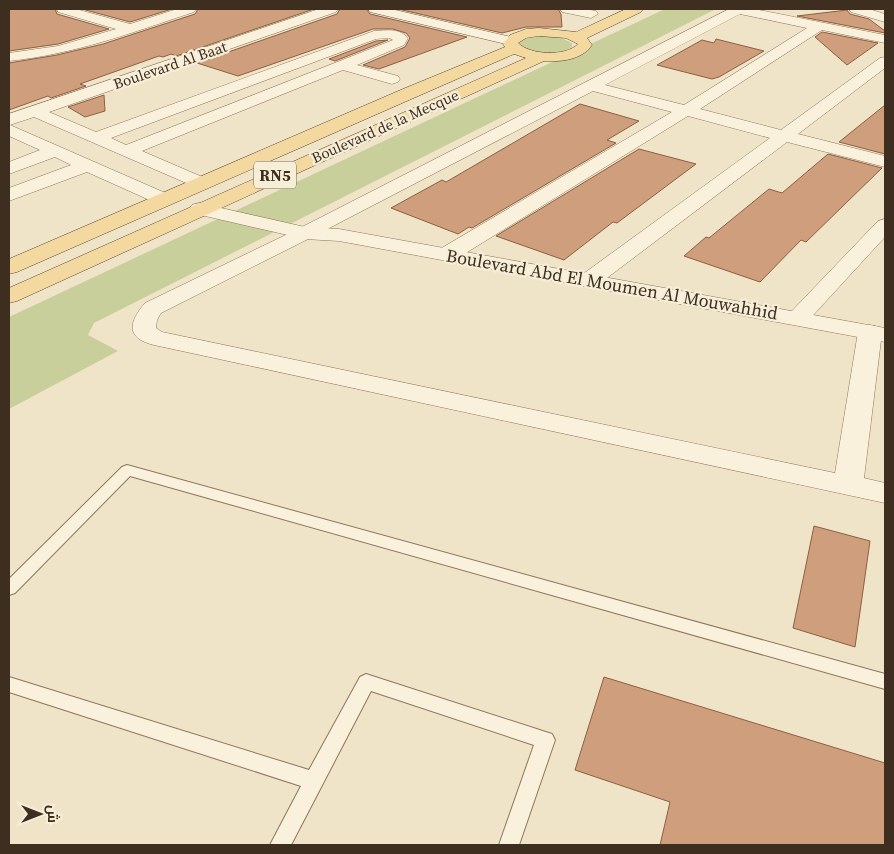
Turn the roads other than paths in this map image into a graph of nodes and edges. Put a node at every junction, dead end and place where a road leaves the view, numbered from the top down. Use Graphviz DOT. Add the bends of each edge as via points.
graph roads {
  1 [pos="62,9"];
  2 [pos="188,9"];
  3 [pos="331,9"];
  4 [pos="375,9"];
  5 [pos="418,9"];
  6 [pos="567,9"];
  7 [pos="636,9"];
  8 [pos="738,9"];
  9 [pos="856,9"];
  10 [pos="597,11"];
  11 [pos="885,18"];
  12 [pos="818,26"];
  13 [pos="128,28"];
  14 [pos="548,32"];
  15 [pos="577,37"];
  16 [pos="248,38"];
  17 [pos="885,39"];
  18 [pos="516,41"];
  19 [pos="266,44"];
  20 [pos="293,53"];
  21 [pos="542,56"];
  22 [pos="9,57"];
  23 [pos="310,59"];
  24 [pos="885,61"];
  25 [pos="340,66"];
  26 [pos="392,79"];
  27 [pos="591,86"];
  28 [pos="687,110"];
  29 [pos="34,112"];
  30 [pos="9,120"];
  31 [pos="9,130"];
  32 [pos="787,136"];
  33 [pos="95,138"];
  34 [pos="55,151"];
  35 [pos="126,151"];
  36 [pos="885,162"];
  37 [pos="87,165"];
  38 [pos="9,168"];
  39 [pos="200,183"];
  40 [pos="9,195"];
  41 [pos="224,197"];
  42 [pos="163,199"];
  43 [pos="199,209"];
  44 [pos="885,225"];
  45 [pos="332,229"];
  46 [pos="304,233"];
  47 [pos="860,252"];
  48 [pos="448,254"];
  49 [pos="885,256"];
  50 [pos="9,267"];
  51 [pos="590,279"];
  52 [pos="9,296"];
  53 [pos="798,318"];
  54 [pos="877,333"];
  55 [pos="848,485"];
  56 [pos="885,493"];
  57 [pos="9,588"];
  58 [pos="885,682"];
  59 [pos="9,685"];
  60 [pos="314,781"];
  61 [pos="280,845"];
  62 [pos="509,845"];
  1 -- 13 [label="street"];
  2 -- 13 [label="street"];
  3 -- 16 [label="street, Boulevard Al Baat"];
  4 -- 18 [label="street"];
  5 -- 18 [label="street"];
  6 -- 10 [label="street"];
  7 -- 15 [label="main road"];
  8 -- 12 [label="street"];
  8 -- 27 [label="street"];
  9 -- 11 [label="street"];
  10 -- 14 [label="main road, RN5"];
  12 -- 17 [label="street"];
  12 -- 28 [label="street"];
  13 -- 22 [label="street" via="74,46"];
  14 -- 15 [label="main road, RN5"];
  14 -- 18 [label="main road, RN5"];
  15 -- 21 [label="main road, RN5" via="585,45 583,49"];
  16 -- 19 [label="street"];
  16 -- 29 [label="street, Boulevard Al Baat"];
  18 -- 21 [label="main road, RN5"];
  18 -- 39 [label="main road, Boulevard de la Mecque / RN5" via="409,92"];
  20 -- 23 [label="street"];
  21 -- 41 [label="main road, Boulevard de la Mecque / RN5"];
  23 -- 25 [label="street" via="374,35 391,34 401,38 399,42"];
  23 -- 33 [label="street"];
  24 -- 32 [label="street"];
  25 -- 26 [label="street"];
  25 -- 35 [label="street"];
  27 -- 28 [label="street"];
  27 -- 45 [label="street"];
  28 -- 32 [label="street"];
  28 -- 48 [label="street"];
  29 -- 30 [label="street, Boulevard Al Baat"];
  29 -- 33 [label="street"];
  31 -- 34 [label="street"];
  32 -- 36 [label="street"];
  32 -- 51 [label="street"];
  33 -- 35 [label="street"];
  34 -- 37 [label="street"];
  34 -- 38 [label="street"];
  35 -- 39 [label="street"];
  37 -- 40 [label="street"];
  37 -- 42 [label="street"];
  39 -- 42 [label="main road, Boulevard de la Mecque / RN5"];
  41 -- 43 [label="main road, Boulevard de la Mecque / RN5"];
  41 -- 45 [label="street, Boulevard Abd El Moumen Al Mouwahhid"];
  42 -- 50 [label="main road, Boulevard de la Mecque / RN5"];
  43 -- 46 [label="street, Boulevard Abd El Moumen Al Mouwahhid"];
  43 -- 52 [label="main road, Boulevard de la Mecque / RN5"];
  44 -- 47 [label="street"];
  45 -- 46 [label="street, Boulevard Abd El Moumen Al Mouwahhid"];
  45 -- 48 [label="street, Boulevard Abd El Moumen Al Mouwahhid"];
  46 -- 55 [label="street" via="154,308 145,318 147,335"];
  47 -- 49 [label="street"];
  47 -- 53 [label="street"];
  48 -- 51 [label="street, Boulevard Abd El Moumen Al Mouwahhid"];
  51 -- 53 [label="street, Boulevard Abd El Moumen Al Mouwahhid"];
  53 -- 54 [label="street, Boulevard Abd El Moumen Al Mouwahhid"];
  54 -- 55 [label="street"];
  55 -- 56 [label="street"];
  57 -- 58 [label="lane" via="127,470"];
  59 -- 60 [label="lane"];
  60 -- 61 [label="lane"];
  60 -- 62 [label="lane" via="366,682 535,737 544,740"];
}
